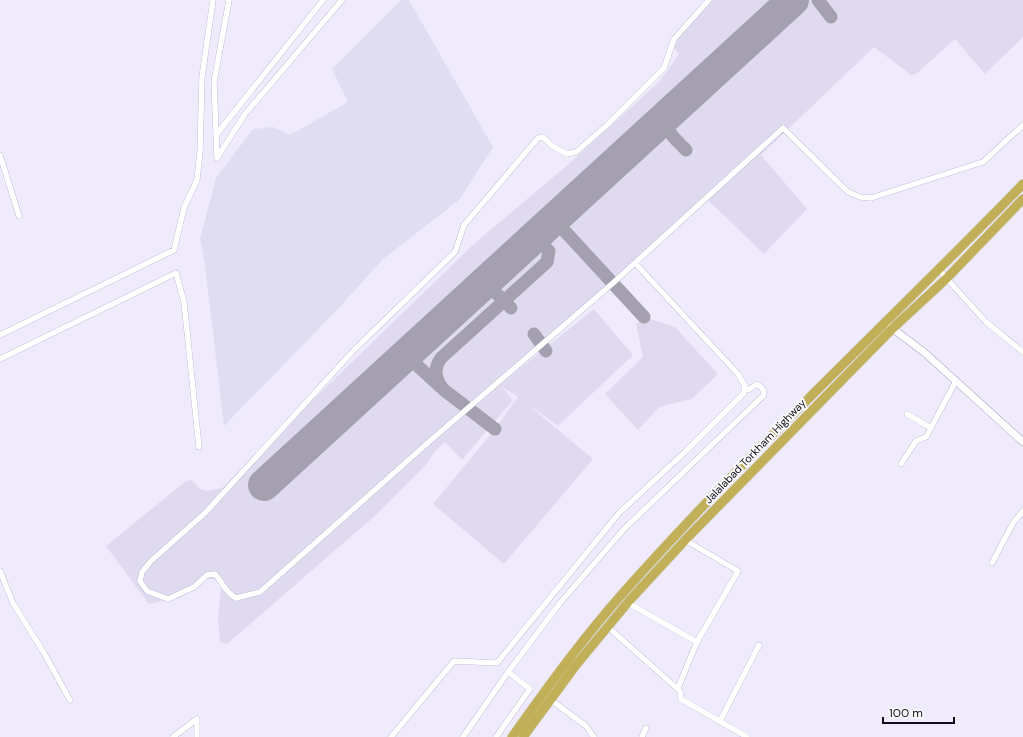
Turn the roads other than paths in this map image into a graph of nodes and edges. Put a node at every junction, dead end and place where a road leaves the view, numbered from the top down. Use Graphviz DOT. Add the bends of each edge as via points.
graph roads {
  1 [pos="213,0"];
  2 [pos="229,0"];
  3 [pos="324,0"];
  4 [pos="342,0"];
  5 [pos="709,0"];
  6 [pos="1023,125"];
  7 [pos="216,135"];
  8 [pos="0,155"];
  9 [pos="1023,184"];
  10 [pos="1023,199"];
  11 [pos="19,216"];
  12 [pos="636,262"];
  13 [pos="939,270"];
  14 [pos="947,278"];
  15 [pos="884,322"];
  16 [pos="892,329"];
  17 [pos="0,335"];
  18 [pos="1023,352"];
  19 [pos="0,359"];
  20 [pos="956,381"];
  21 [pos="744,390"];
  22 [pos="907,414"];
  23 [pos="931,428"];
  24 [pos="1023,442"];
  25 [pos="199,447"];
  26 [pos="901,464"];
  27 [pos="1023,511"];
  28 [pos="685,540"];
  29 [pos="992,564"];
  30 [pos="0,571"];
  31 [pos="628,603"];
  32 [pos="608,627"];
  33 [pos="697,642"];
  34 [pos="759,645"];
  35 [pos="508,672"];
  36 [pos="678,688"];
  37 [pos="70,700"];
  38 [pos="551,700"];
  39 [pos="720,720"];
  40 [pos="646,728"];
  41 [pos="173,737"];
  42 [pos="197,737"];
  43 [pos="391,737"];
  44 [pos="463,737"];
  45 [pos="496,737"];
  46 [pos="512,737"];
  47 [pos="523,737"];
  48 [pos="594,737"];
  49 [pos="642,737"];
  50 [pos="747,737"];
  1 -- 17 [label="street" via="202,77 200,152 196,180 184,208 174,250"];
  2 -- 7 [label="street" via="215,70"];
  3 -- 7 [label="street"];
  4 -- 7 [label="street" via="245,114 217,158"];
  5 -- 12 [label="street" via="674,39 664,68 607,126 576,152 567,154 543,137 538,138 464,225 455,252 354,350 205,513 151,561 142,572 140,582 147,591 168,599 194,588 207,575 215,574 223,582 228,593 236,598 260,592"];
  6 -- 12 [label="street" via="983,162 871,198 848,192 783,128"];
  8 -- 11 [label="street"];
  9 -- 13 [label="highway"];
  10 -- 14 [label="highway, Jalalabad Torkham Highway"];
  12 -- 21 [label="street" via="738,374 745,386"];
  13 -- 14 [label="street"];
  13 -- 15 [label="highway"];
  14 -- 16 [label="highway, Jalalabad Torkham Highway"];
  14 -- 18 [label="street" via="986,322"];
  15 -- 16 [label="street"];
  15 -- 46 [label="highway" via="622,594 568,660"];
  16 -- 20 [label="street" via="926,354"];
  16 -- 28 [label="highway, Jalalabad Torkham Highway"];
  19 -- 25 [label="street" via="176,273 184,302"];
  20 -- 23 [label="street"];
  20 -- 24 [label="street"];
  21 -- 35 [label="street" via="757,384 763,389 764,395 624,529 560,603"];
  21 -- 43 [label="street" via="731,407 619,513 497,663 454,661"];
  22 -- 23 [label="street"];
  23 -- 26 [label="street" via="926,437 916,441"];
  27 -- 29 [label="street" via="1013,524"];
  28 -- 31 [label="highway, Jalalabad Torkham Highway"];
  28 -- 33 [label="street" via="738,571"];
  30 -- 37 [label="street" via="13,603"];
  31 -- 32 [label="highway, Jalalabad Torkham Highway"];
  31 -- 33 [label="street"];
  32 -- 36 [label="street"];
  32 -- 38 [label="highway, Jalalabad Torkham Highway"];
  33 -- 36 [label="street"];
  34 -- 39 [label="street"];
  35 -- 44 [label="street"];
  35 -- 45 [label="street" via="530,689"];
  36 -- 39 [label="street" via="681,699"];
  38 -- 47 [label="highway, Jalalabad Torkham Highway"];
  38 -- 48 [label="street" via="586,726"];
  39 -- 50 [label="street"];
  40 -- 49 [label="street"];
  41 -- 42 [label="street" via="197,719"];
}
